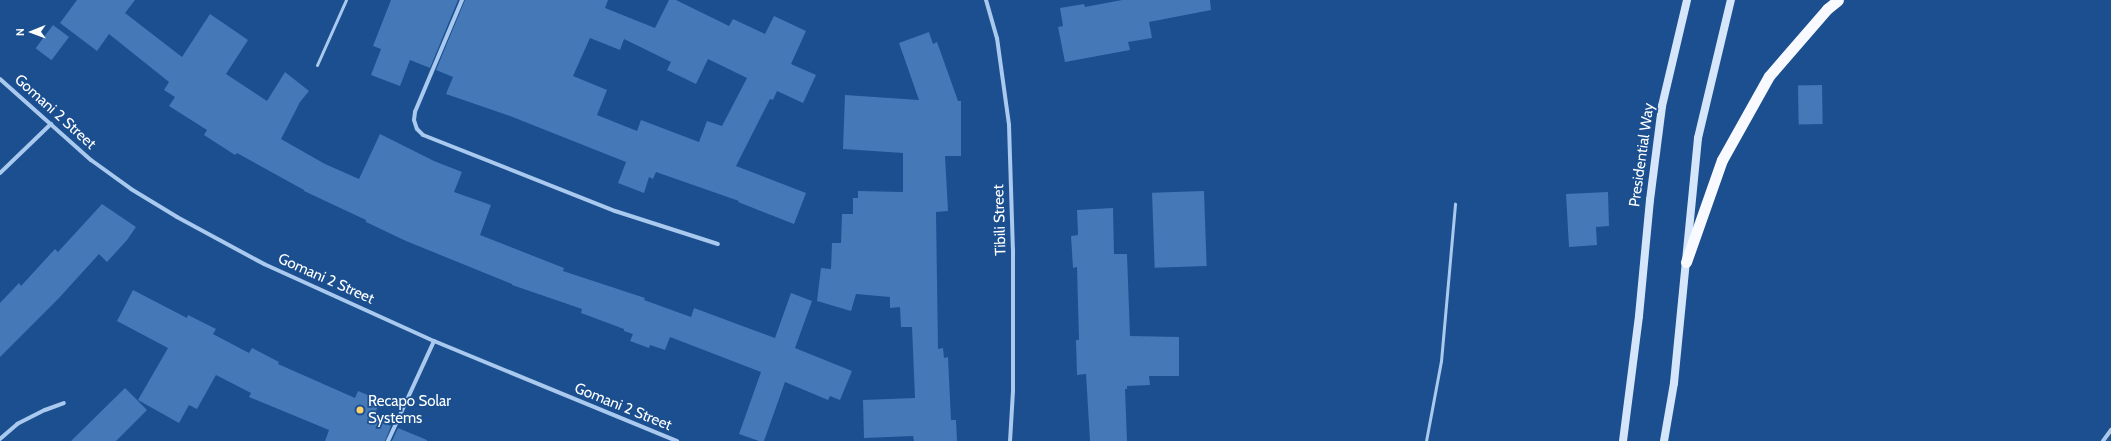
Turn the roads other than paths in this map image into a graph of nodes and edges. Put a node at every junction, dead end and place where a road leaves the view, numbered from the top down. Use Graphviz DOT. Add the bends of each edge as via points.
graph roads {
  1 [pos="346,0"];
  2 [pos="462,0"];
  3 [pos="986,0"];
  4 [pos="1687,0"];
  5 [pos="1730,0"];
  6 [pos="1838,0"];
  7 [pos="318,65"];
  8 [pos="0,79"];
  9 [pos="51,124"];
  10 [pos="0,173"];
  11 [pos="1455,204"];
  12 [pos="718,244"];
  13 [pos="1686,262"];
  14 [pos="434,341"];
  15 [pos="1674,383"];
  16 [pos="64,403"];
  17 [pos="2111,430"];
  18 [pos="0,439"];
  19 [pos="388,441"];
  20 [pos="677,441"];
  21 [pos="1010,441"];
  22 [pos="1426,441"];
  23 [pos="1622,441"];
  24 [pos="1664,441"];
  25 [pos="1667,441"];
  26 [pos="2103,441"];
  1 -- 7 [label="lane"];
  2 -- 12 [label="street" via="415,112 417,129 423,135 615,211"];
  3 -- 21 [label="street, Tibili Street" via="997,38 1009,125 1014,249"];
  4 -- 23 [label="main road, Presidential Way" via="1662,106 1639,316"];
  5 -- 13 [label="main road" via="1698,138"];
  6 -- 13 [label="highway" via="1827,9 1769,76 1722,160"];
  8 -- 9 [label="street, Gomani 2 Street"];
  9 -- 10 [label="street"];
  9 -- 14 [label="street, Gomani 2 Street" via="91,160 131,189 177,217 264,264"];
  11 -- 22 [label="lane" via="1441,361"];
  13 -- 15 [label="main road"];
  14 -- 19 [label="street"];
  14 -- 20 [label="street, Gomani 2 Street"];
  15 -- 24 [label="main road"];
  15 -- 25 [label="main road"];
  16 -- 18 [label="street" via="17,424"];
  17 -- 26 [label="street"];
}
